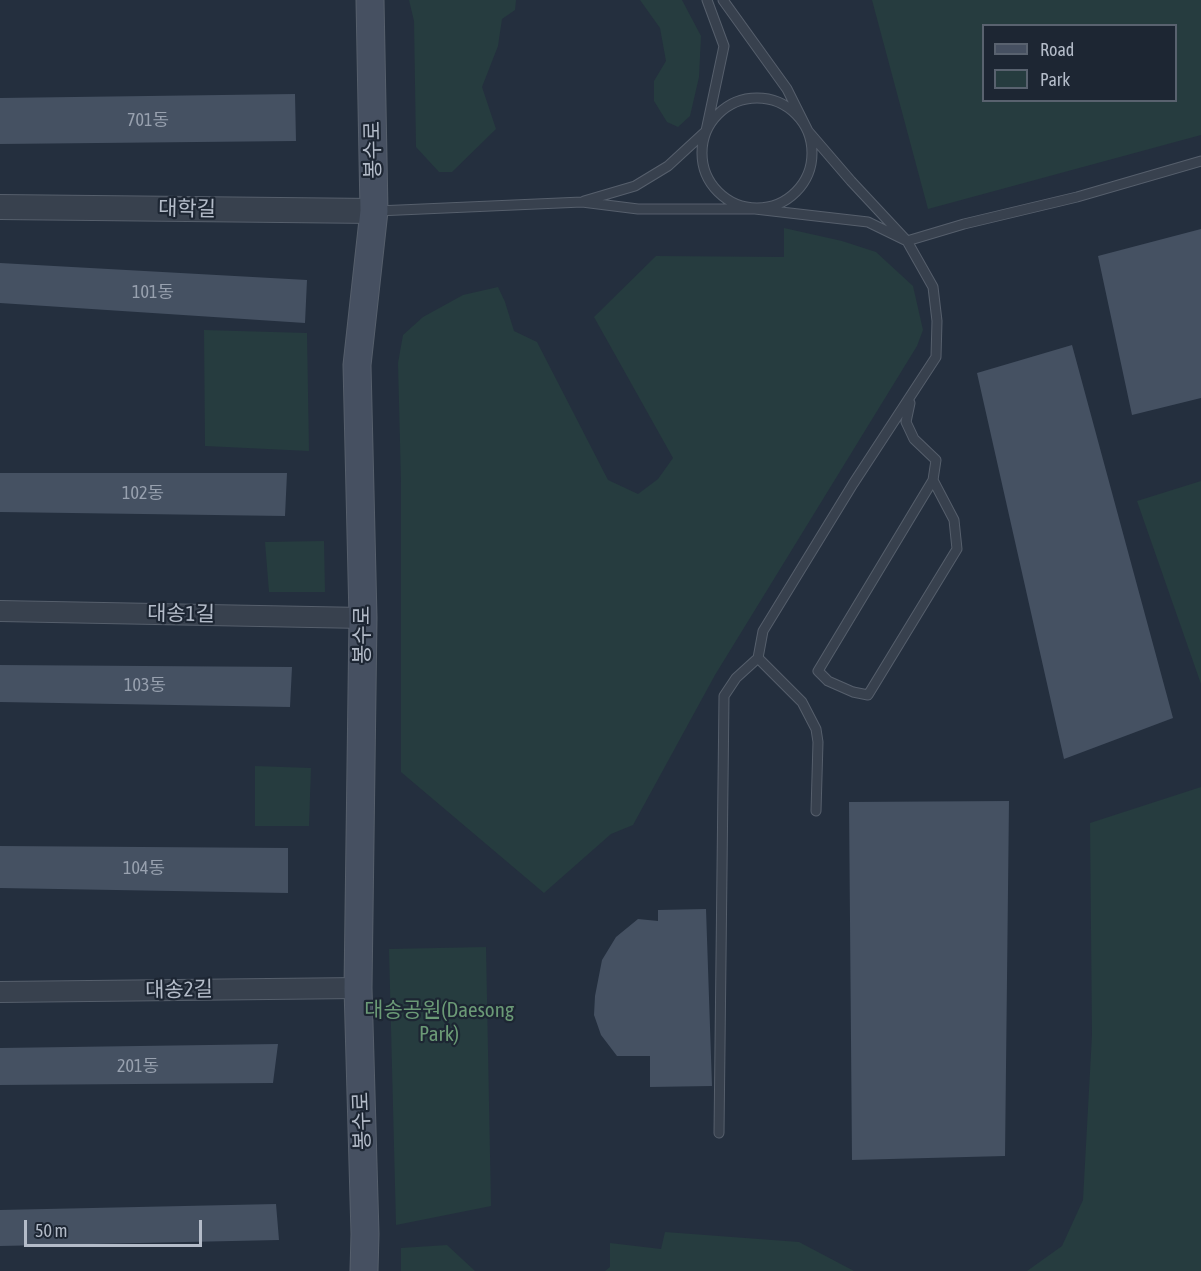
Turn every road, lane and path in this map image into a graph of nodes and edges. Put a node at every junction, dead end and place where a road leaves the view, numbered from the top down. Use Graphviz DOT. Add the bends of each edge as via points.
graph roads {
  1 [pos="370,0"];
  2 [pos="708,0"];
  3 [pos="723,0"];
  4 [pos="706,131"];
  5 [pos="808,131"];
  6 [pos="1201,161"];
  7 [pos="582,202"];
  8 [pos="0,207"];
  9 [pos="755,209"];
  10 [pos="374,212"];
  11 [pos="907,241"];
  12 [pos="912,395"];
  13 [pos="933,480"];
  14 [pos="0,610"];
  15 [pos="363,618"];
  16 [pos="758,658"];
  17 [pos="816,811"];
  18 [pos="358,988"];
  19 [pos="0,992"];
  20 [pos="719,1133"];
  21 [pos="364,1271"];
  1 -- 10 [label="main road, 봉수로"];
  2 -- 4 [label="lane" via="724,46"];
  3 -- 5 [label="lane" via="787,89"];
  4 -- 5 [label="lane" via="716,115 730,104 766,98 784,104"];
  4 -- 7 [label="lane" via="668,166 636,186"];
  4 -- 9 [label="lane" via="702,164 709,182 721,196"];
  5 -- 9 [label="lane" via="813,149 811,168 803,184 790,198"];
  5 -- 11 [label="lane"];
  6 -- 11 [label="lane"];
  7 -- 9 [label="lane" via="638,209"];
  7 -- 10 [label="lane"];
  8 -- 10 [label="street, 대학길"];
  9 -- 11 [label="lane" via="868,222"];
  10 -- 15 [label="main road, 봉수로" via="357,365"];
  11 -- 12 [label="lane" via="933,287 937,321 936,357"];
  12 -- 13 [label="lane" via="906,422 914,439 936,460"];
  12 -- 16 [label="lane" via="763,631"];
  13 -- 13 [label="lane" via="818,671 828,681 868,694 957,549 954,520"];
  14 -- 15 [label="street, 대송1길"];
  15 -- 18 [label="main road, 봉수로"];
  16 -- 17 [label="lane" via="802,702 816,729"];
  16 -- 20 [label="lane" via="736,678 724,696"];
  18 -- 19 [label="street, 대송2길"];
  18 -- 21 [label="main road, 봉수로"];
}
